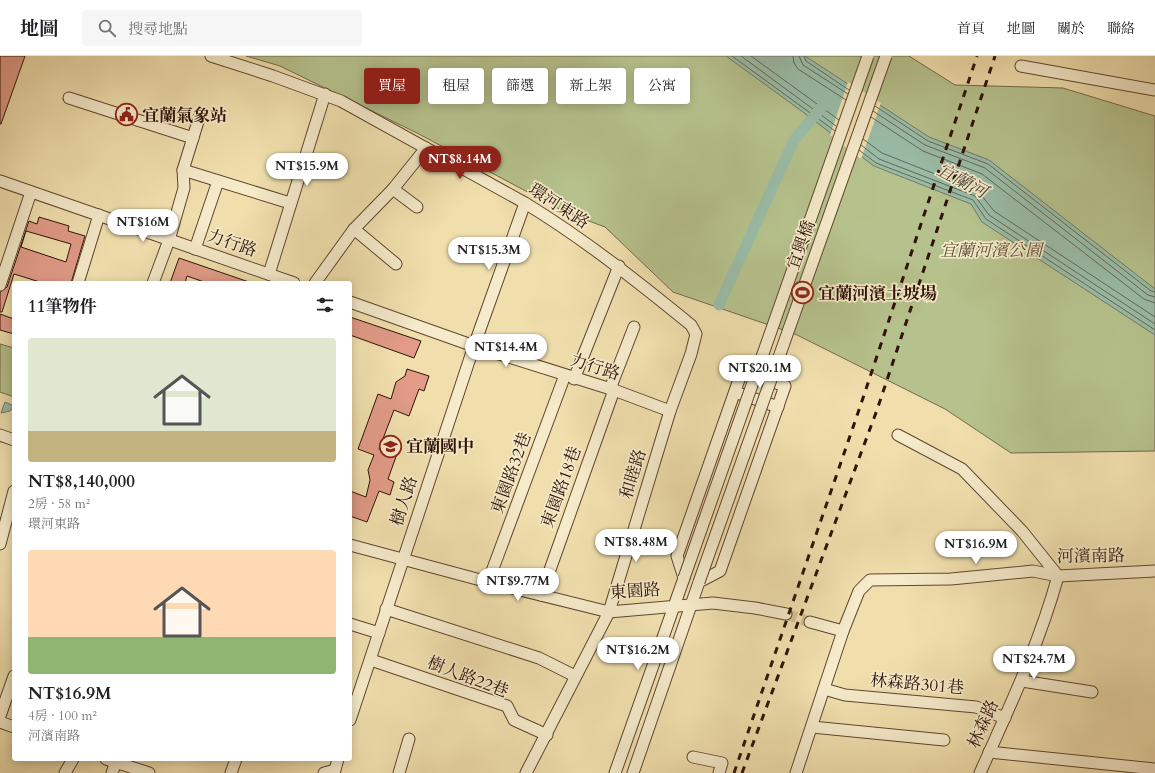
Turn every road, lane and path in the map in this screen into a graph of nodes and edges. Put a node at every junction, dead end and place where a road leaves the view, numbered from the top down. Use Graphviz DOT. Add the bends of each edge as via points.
graph roads {
  1 [pos="210,56"];
  2 [pos="868,56"];
  3 [pos="886,56"];
  4 [pos="1021,66"];
  5 [pos="1155,90"];
  6 [pos="325,94"];
  7 [pos="69,98"];
  8 [pos="200,115"];
  9 [pos="193,138"];
  10 [pos="426,148"];
  11 [pos="184,170"];
  12 [pos="0,181"];
  13 [pos="218,181"];
  14 [pos="393,189"];
  15 [pos="31,192"];
  16 [pos="290,203"];
  17 [pos="525,203"];
  18 [pos="417,207"];
  19 [pos="100,215"];
  20 [pos="354,229"];
  21 [pos="169,240"];
  22 [pos="195,249"];
  23 [pos="396,264"];
  24 [pos="619,266"];
  25 [pos="269,274"];
  26 [pos="79,281"];
  27 [pos="154,281"];
  28 [pos="288,281"];
  29 [pos="316,281"];
  30 [pos="0,285"];
  31 [pos="352,303"];
  32 [pos="634,327"];
  33 [pos="696,334"];
  34 [pos="474,346"];
  35 [pos="570,377"];
  36 [pos="612,390"];
  37 [pos="735,392"];
  38 [pos="778,407"];
  39 [pos="670,411"];
  40 [pos="0,435"];
  41 [pos="898,435"];
  42 [pos="12,439"];
  43 [pos="12,499"];
  44 [pos="0,544"];
  45 [pos="352,545"];
  46 [pos="403,559"];
  47 [pos="1152,571"];
  48 [pos="1058,576"];
  49 [pos="684,578"];
  50 [pos="488,582"];
  51 [pos="699,582"];
  52 [pos="541,595"];
  53 [pos="692,604"];
  54 [pos="674,605"];
  55 [pos="386,609"];
  56 [pos="609,612"];
  57 [pos="786,614"];
  58 [pos="810,622"];
  59 [pos="352,625"];
  60 [pos="843,631"];
  61 [pos="379,633"];
  62 [pos="1007,655"];
  63 [pos="371,660"];
  64 [pos="1029,661"];
  65 [pos="575,676"];
  66 [pos="1022,681"];
  67 [pos="12,682"];
  68 [pos="824,689"];
  69 [pos="1092,692"];
  70 [pos="352,714"];
  71 [pos="0,716"];
  72 [pos="1005,718"];
  73 [pos="0,722"];
  74 [pos="12,726"];
  75 [pos="812,727"];
  76 [pos="547,735"];
  77 [pos="409,739"];
  78 [pos="944,740"];
  79 [pos="989,752"];
  80 [pos="693,757"];
  81 [pos="72,761"];
  82 [pos="235,761"];
  83 [pos="113,763"];
  84 [pos="337,767"];
  85 [pos="1155,769"];
  86 [pos="65,773"];
  87 [pos="149,773"];
  88 [pos="231,773"];
  89 [pos="324,773"];
  90 [pos="399,773"];
  91 [pos="526,773"];
  92 [pos="615,773"];
  93 [pos="633,773"];
  94 [pos="719,773"];
  95 [pos="796,773"];
  96 [pos="980,773"];
  1 -- 6 [label="street, 環河東路"];
  2 -- 49 [label="street, 宜興橋, bridge"];
  3 -- 51 [label="street, 宜興橋, bridge"];
  4 -- 5 [label="street"];
  6 -- 10 [label="street, 環河東路"];
  6 -- 16 [label="street"];
  7 -- 9 [label="street"];
  8 -- 9 [label="street"];
  9 -- 11 [label="street"];
  10 -- 14 [label="street"];
  10 -- 17 [label="street, 環河東路"];
  11 -- 13 [label="street"];
  11 -- 21 [label="street" via="184,188"];
  12 -- 15 [label="street, 力行路"];
  13 -- 16 [label="street"];
  13 -- 22 [label="street"];
  14 -- 18 [label="street"];
  14 -- 20 [label="street"];
  15 -- 19 [label="street, 力行路"];
  15 -- 30 [label="street"];
  16 -- 25 [label="street"];
  17 -- 24 [label="street, 環河東路"];
  17 -- 34 [label="street, 樹人路"];
  19 -- 21 [label="street, 力行路"];
  19 -- 26 [label="street"];
  20 -- 23 [label="street"];
  20 -- 29 [label="street"];
  21 -- 22 [label="street, 力行路"];
  21 -- 27 [label="street"];
  22 -- 25 [label="street, 力行路"];
  24 -- 33 [label="street, 環河東路" via="690,325"];
  24 -- 35 [label="street, 東園路32巷"];
  25 -- 28 [label="street, 力行路"];
  31 -- 34 [label="street, 力行路"];
  32 -- 36 [label="street, 東園路18巷"];
  33 -- 39 [label="street, 和睦路"];
  34 -- 35 [label="street, 力行路"];
  34 -- 46 [label="street, 樹人路"];
  35 -- 36 [label="street, 力行路"];
  35 -- 50 [label="street, 東園路32巷"];
  36 -- 39 [label="street, 力行路"];
  36 -- 52 [label="street, 東園路18巷"];
  37 -- 38 [label="street"];
  37 -- 38 [label="street" via="742,371 785,386"];
  37 -- 49 [label="street" via="677,556"];
  38 -- 51 [label="street" via="720,571"];
  39 -- 56 [label="street, 和睦路"];
  40 -- 42 [label="street"];
  41 -- 48 [label="street" via="962,468 1022,531"];
  43 -- 44 [label="street"];
  45 -- 46 [label="street, 東園路"];
  46 -- 50 [label="street, 東園路"];
  46 -- 55 [label="street, 樹人路"];
  47 -- 48 [label="street, 河濱南路"];
  48 -- 60 [label="street, 河濱南路" via="1033,571 951,579 870,580 859,591"];
  48 -- 64 [label="street, 林森路" via="1047,615"];
  49 -- 54 [label="street, 宜興橋"];
  50 -- 52 [label="street, 東園路"];
  51 -- 53 [label="street, 宜興橋"];
  52 -- 56 [label="street, 東園路"];
  53 -- 54 [label="street, 東園路"];
  53 -- 57 [label="street, 東園路" via="720,604"];
  53 -- 93 [label="street, 宜興橋"];
  54 -- 56 [label="street, 東園路"];
  54 -- 92 [label="street, 宜興橋"];
  55 -- 61 [label="street, 樹人路"];
  55 -- 65 [label="street" via="539,658"];
  56 -- 65 [label="street, 和睦路"];
  58 -- 60 [label="street"];
  59 -- 61 [label="street"];
  60 -- 68 [label="street, 河濱南路"];
  61 -- 63 [label="street, 樹人路"];
  62 -- 64 [label="street"];
  63 -- 70 [label="street, 樹人路"];
  63 -- 76 [label="street, 樹人路22巷" via="507,706 514,720"];
  64 -- 66 [label="street, 林森路"];
  65 -- 76 [label="street, 和睦路"];
  66 -- 69 [label="street"];
  66 -- 72 [label="street, 林森路"];
  67 -- 71 [label="street"];
  68 -- 72 [label="street, 林森路301巷" via="845,695 976,707"];
  68 -- 75 [label="street, 河濱南路"];
  72 -- 79 [label="street, 林森路"];
  73 -- 74 [label="street"];
  75 -- 78 [label="street"];
  75 -- 95 [label="street, 河濱南路"];
  76 -- 91 [label="street, 和睦路"];
  77 -- 90 [label="street"];
  79 -- 85 [label="street"];
  79 -- 96 [label="street, 林森路"];
  80 -- 94 [label="street" via="722,763"];
  81 -- 86 [label="street"];
  82 -- 88 [label="street"];
  83 -- 87 [label="street"];
  84 -- 89 [label="street"];
}
